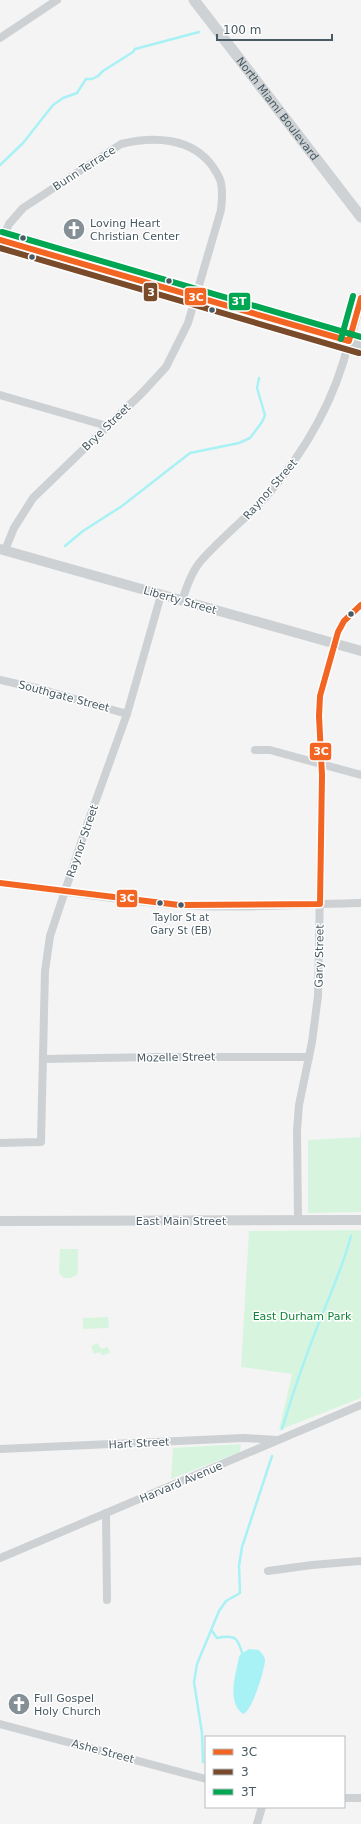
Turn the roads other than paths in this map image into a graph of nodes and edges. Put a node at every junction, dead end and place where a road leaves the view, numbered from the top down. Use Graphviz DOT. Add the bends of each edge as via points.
graph roads {
  1 [pos="57,0"];
  2 [pos="194,0"];
  3 [pos="0,38"];
  4 [pos="361,217"];
  5 [pos="0,242"];
  6 [pos="195,297"];
  7 [pos="361,298"];
  8 [pos="349,341"];
  9 [pos="361,345"];
  10 [pos="0,395"];
  11 [pos="107,426"];
  12 [pos="2,549"];
  13 [pos="161,595"];
  14 [pos="182,601"];
  15 [pos="361,605"];
  16 [pos="334,644"];
  17 [pos="361,651"];
  18 [pos="0,680"];
  19 [pos="127,714"];
  20 [pos="255,750"];
  21 [pos="321,764"];
  22 [pos="361,775"];
  23 [pos="0,883"];
  24 [pos="65,891"];
  25 [pos="361,903"];
  26 [pos="320,904"];
  27 [pos="309,1057"];
  28 [pos="43,1059"];
  29 [pos="0,1143"];
  30 [pos="298,1220"];
  31 [pos="361,1220"];
  32 [pos="0,1221"];
  33 [pos="361,1405"];
  34 [pos="277,1440"];
  35 [pos="0,1449"];
  36 [pos="106,1513"];
  37 [pos="0,1558"];
  38 [pos="361,1561"];
  39 [pos="268,1571"];
  40 [pos="107,1600"];
  41 [pos="0,1724"];
  42 [pos="205,1779"];
  43 [pos="345,1798"];
  44 [pos="361,1798"];
  45 [pos="262,1808"];
  46 [pos="257,1824"];
  1 -- 3 [label="street"];
  2 -- 4 [label="main road, North Miami Boulevard"];
  5 -- 6 [label="main road"];
  5 -- 6 [label="street, Bunn Terrace" via="9,224 23,208 121,144 152,139 179,143 207,160 219,176 222,188 221,210"];
  6 -- 8 [label="main road"];
  6 -- 11 [label="street, Brye Street" via="188,323 166,367"];
  7 -- 8 [label="street, Raynor Street"];
  8 -- 9 [label="main road"];
  8 -- 14 [label="street, Raynor Street" via="328,403 296,460 264,498 200,563"];
  10 -- 11 [label="street"];
  11 -- 12 [label="street, Brye Street" via="33,498"];
  12 -- 13 [label="street, Liberty Street"];
  13 -- 14 [label="street, Liberty Street"];
  13 -- 19 [label="street, Raynor Street"];
  14 -- 16 [label="street, Liberty Street"];
  15 -- 16 [label="street, Gary Street" via="344,621"];
  16 -- 17 [label="street, Liberty Street"];
  16 -- 21 [label="street, Gary Street" via="320,696 318,716"];
  18 -- 19 [label="street, Southgate Street"];
  19 -- 24 [label="street, Raynor Street"];
  20 -- 21 [label="street" via="270,750"];
  21 -- 22 [label="street"];
  21 -- 26 [label="street, Gary Street"];
  23 -- 24 [label="street"];
  24 -- 26 [label="street" via="179,905"];
  24 -- 28 [label="street, Raynor Street" via="50,936 46,958"];
  25 -- 26 [label="street"];
  26 -- 27 [label="street, Gary Street" via="318,996"];
  27 -- 28 [label="street, Mozelle Street"];
  27 -- 30 [label="street, Gary Street" via="301,1090 297,1124"];
  28 -- 29 [label="street, Raynor Street" via="41,1142"];
  30 -- 31 [label="street, East Main Street"];
  30 -- 32 [label="street, East Main Street"];
  33 -- 34 [label="street, Harvard Avenue"];
  34 -- 35 [label="street, Hart Street" via="244,1438"];
  34 -- 36 [label="street, Harvard Avenue"];
  36 -- 37 [label="street, Harvard Avenue"];
  36 -- 40 [label="street"];
  38 -- 39 [label="street"];
  41 -- 42 [label="street, Ashe Street"];
  43 -- 44 [label="street"];
  45 -- 46 [label="street"];
}
